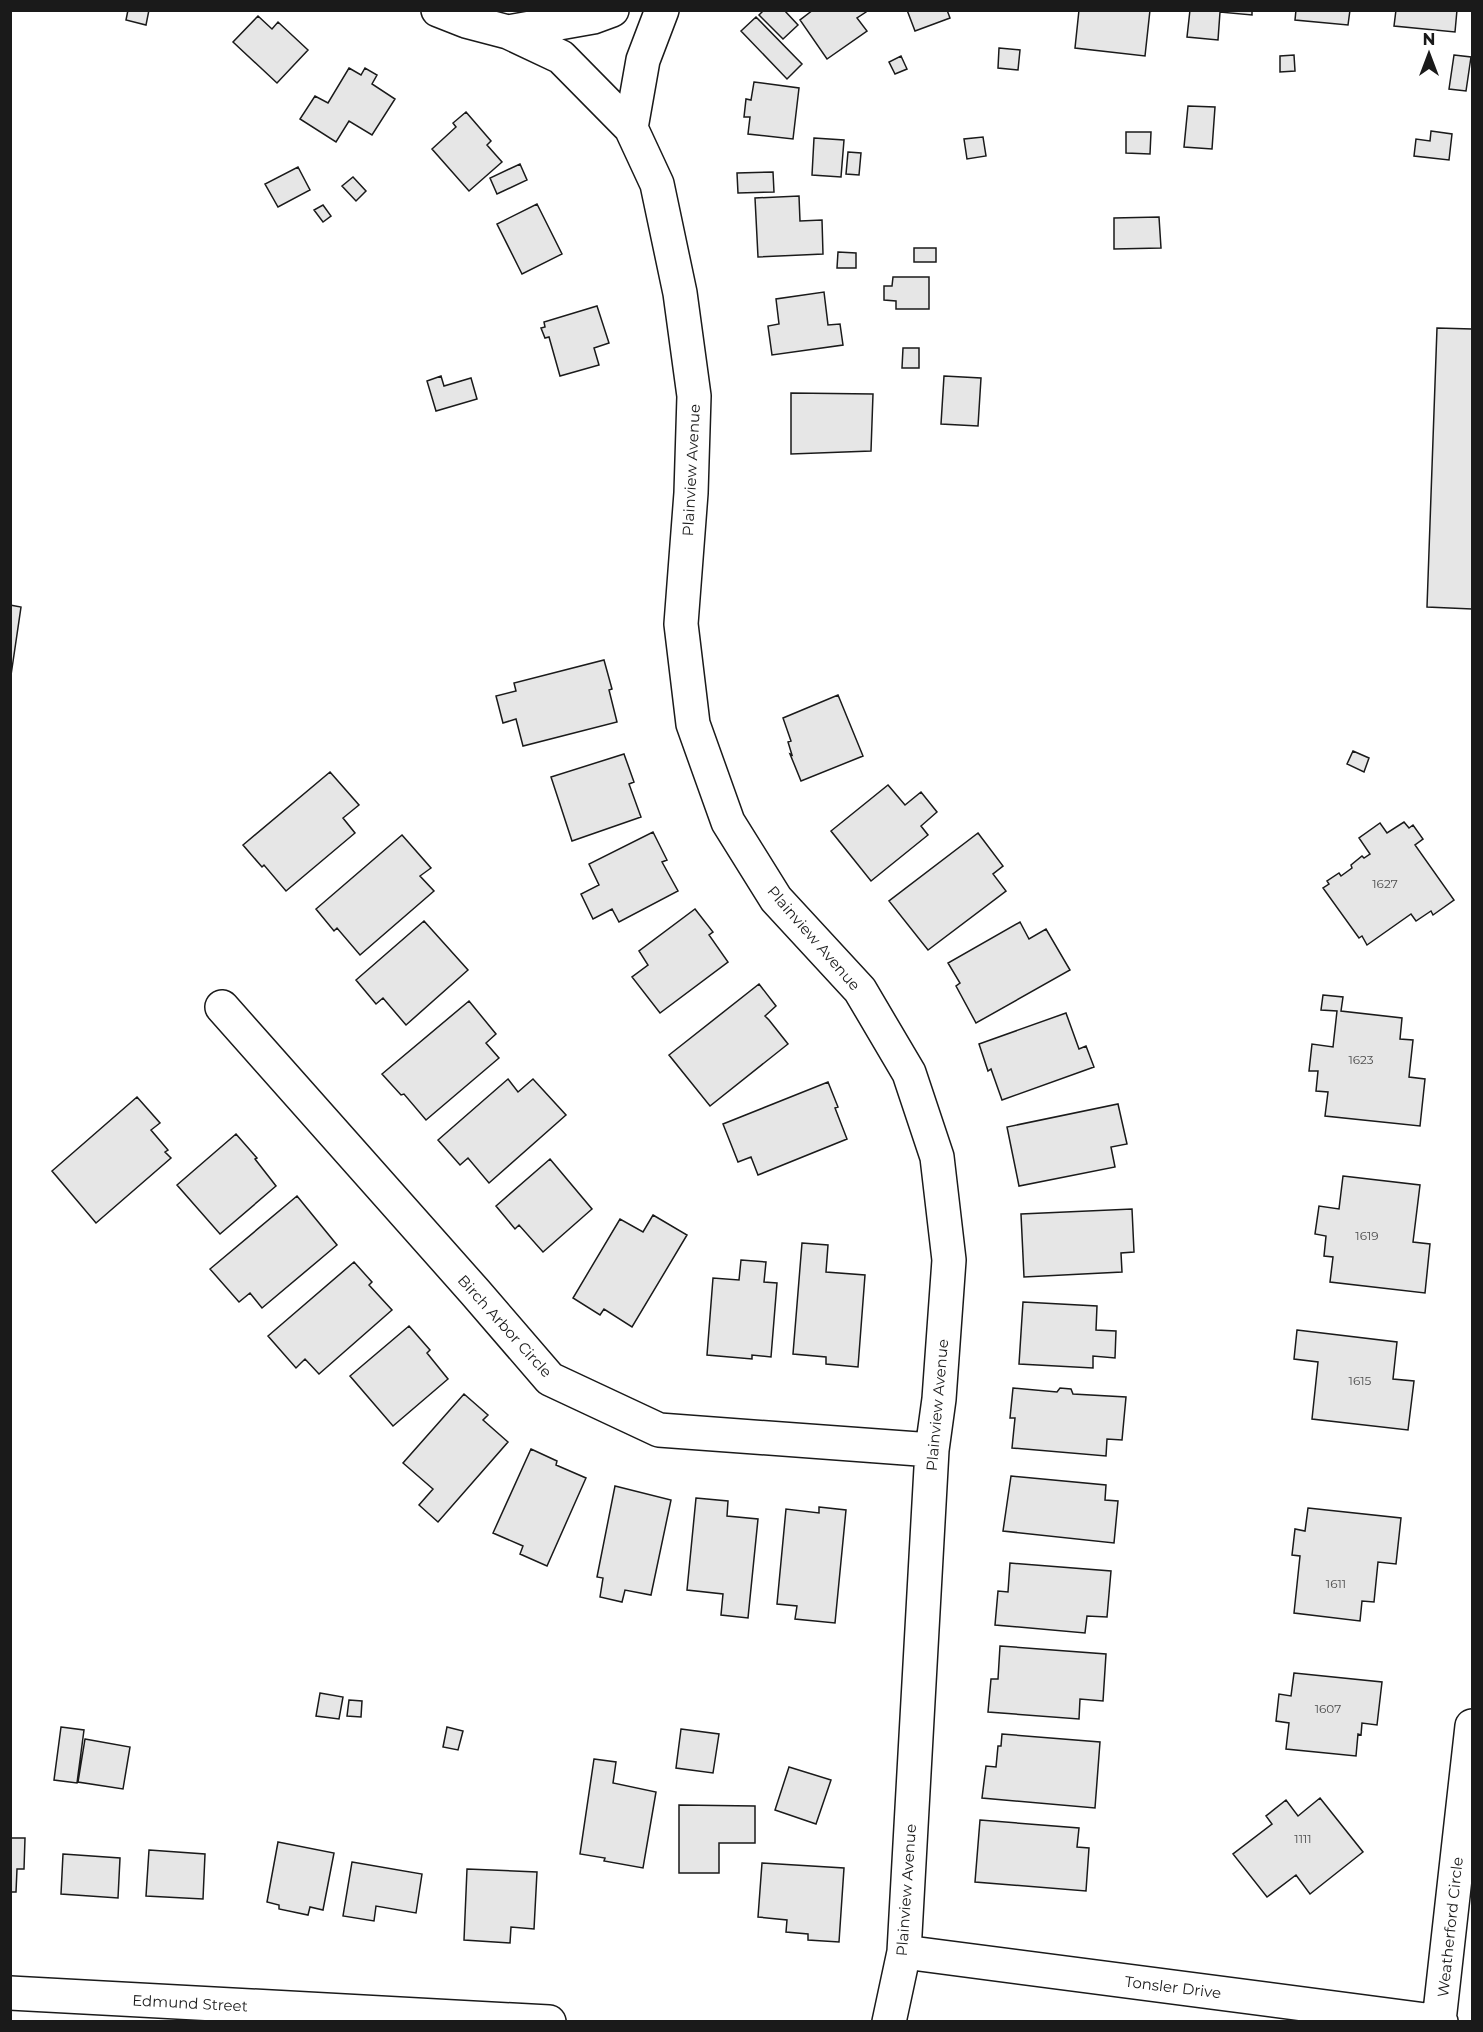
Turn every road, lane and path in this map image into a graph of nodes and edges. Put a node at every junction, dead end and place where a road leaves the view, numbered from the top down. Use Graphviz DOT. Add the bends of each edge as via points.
graph roads {
  1 [pos="438,10"];
  2 [pos="612,10"];
  3 [pos="662,10"];
  4 [pos="508,32"];
  5 [pos="631,128"];
  6 [pos="222,1007"];
  7 [pos="932,1450"];
  8 [pos="1473,1726"];
  9 [pos="904,1952"];
  10 [pos="10,1993"];
  11 [pos="339,2017"];
  12 [pos="1440,2021"];
  13 [pos="549,2022"];
  14 [pos="889,2022"];
  1 -- 4 [label="street, Plainview Avenue"];
  2 -- 4 [label="street"];
  3 -- 5 [label="street" via="643,60"];
  4 -- 5 [label="street, Plainview Avenue" via="561,57"];
  5 -- 7 [label="street, Plainview Avenue" via="657,184 680,293 694,396 681,624 693,724 728,822 776,899 860,990 909,1073 937,1156 949,1260"];
  6 -- 7 [label="street, Birch Arbor Circle" via="550,1379 659,1430"];
  7 -- 9 [label="street, Plainview Avenue"];
  8 -- 12 [label="street, Weatherford Circle"];
  9 -- 12 [label="street, Tonsler Drive"];
  9 -- 14 [label="street, Plainview Avenue"];
  10 -- 11 [label="street, Edmund Street"];
  11 -- 13 [label="street, Edmund Street"];
}
